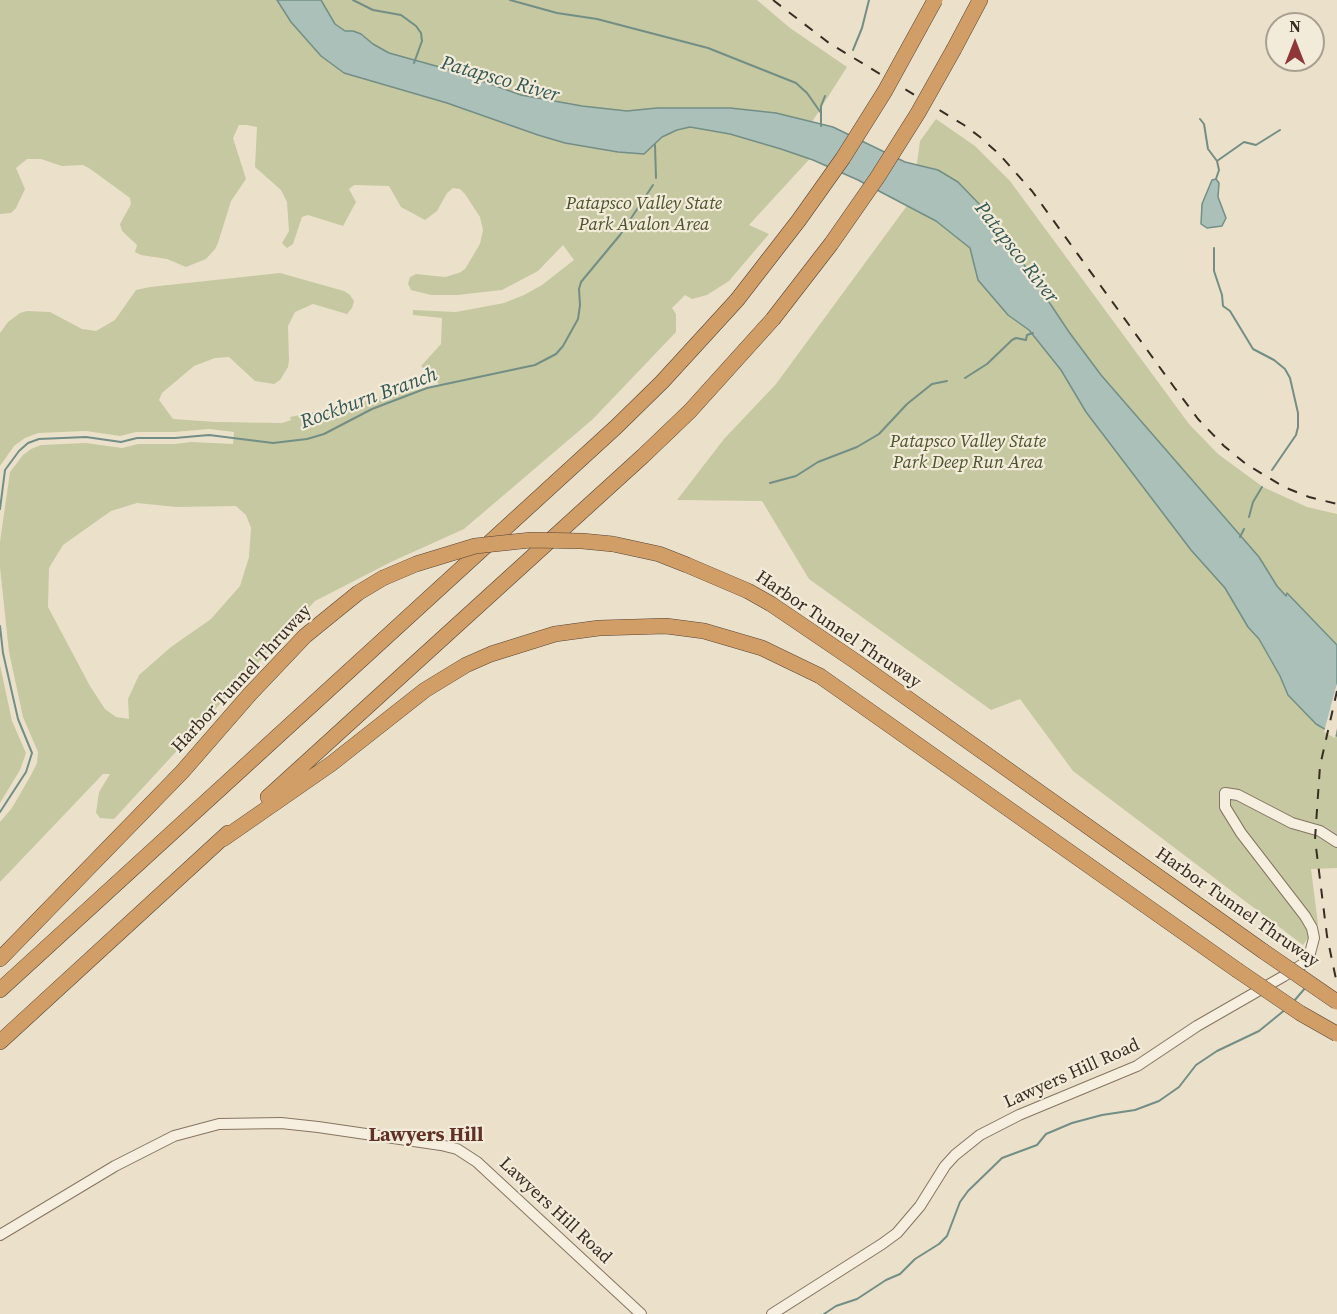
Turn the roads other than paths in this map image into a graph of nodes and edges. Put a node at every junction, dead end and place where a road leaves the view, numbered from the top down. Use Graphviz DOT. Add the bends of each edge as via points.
graph roads {
  1 [pos="934,0"];
  2 [pos="980,0"];
  3 [pos="223,839"];
  4 [pos="1337,842"];
  5 [pos="0,959"];
  6 [pos="0,990"];
  7 [pos="1337,1002"];
  8 [pos="1337,1034"];
  9 [pos="0,1042"];
  10 [pos="0,1235"];
  11 [pos="641,1314"];
  12 [pos="772,1314"];
  1 -- 6 [label="highway, bridge" via="885,91 800,220 738,300 662,382"];
  2 -- 3 [label="highway, bridge" via="877,178 831,244 737,361 643,456"];
  3 -- 8 [label="highway, bridge" via="331,764 425,690 466,665 555,634 599,628 695,629 762,648 820,676 1237,970"];
  3 -- 9 [label="highway"];
  4 -- 12 [label="street, Lawyers Hill Road" via="1238,795 1225,793 1225,807 1241,833 1312,928 1314,938 1303,964 1137,1066 980,1135 955,1155 897,1233"];
  5 -- 7 [label="highway, Harbor Tunnel Thruway, bridge" via="329,614 383,578 450,552 491,544 558,540 613,544 659,554 771,604"];
  10 -- 11 [label="street, Lawyers Hill Road" via="115,1166 174,1136 219,1124 318,1127 457,1149 477,1162"];
}
